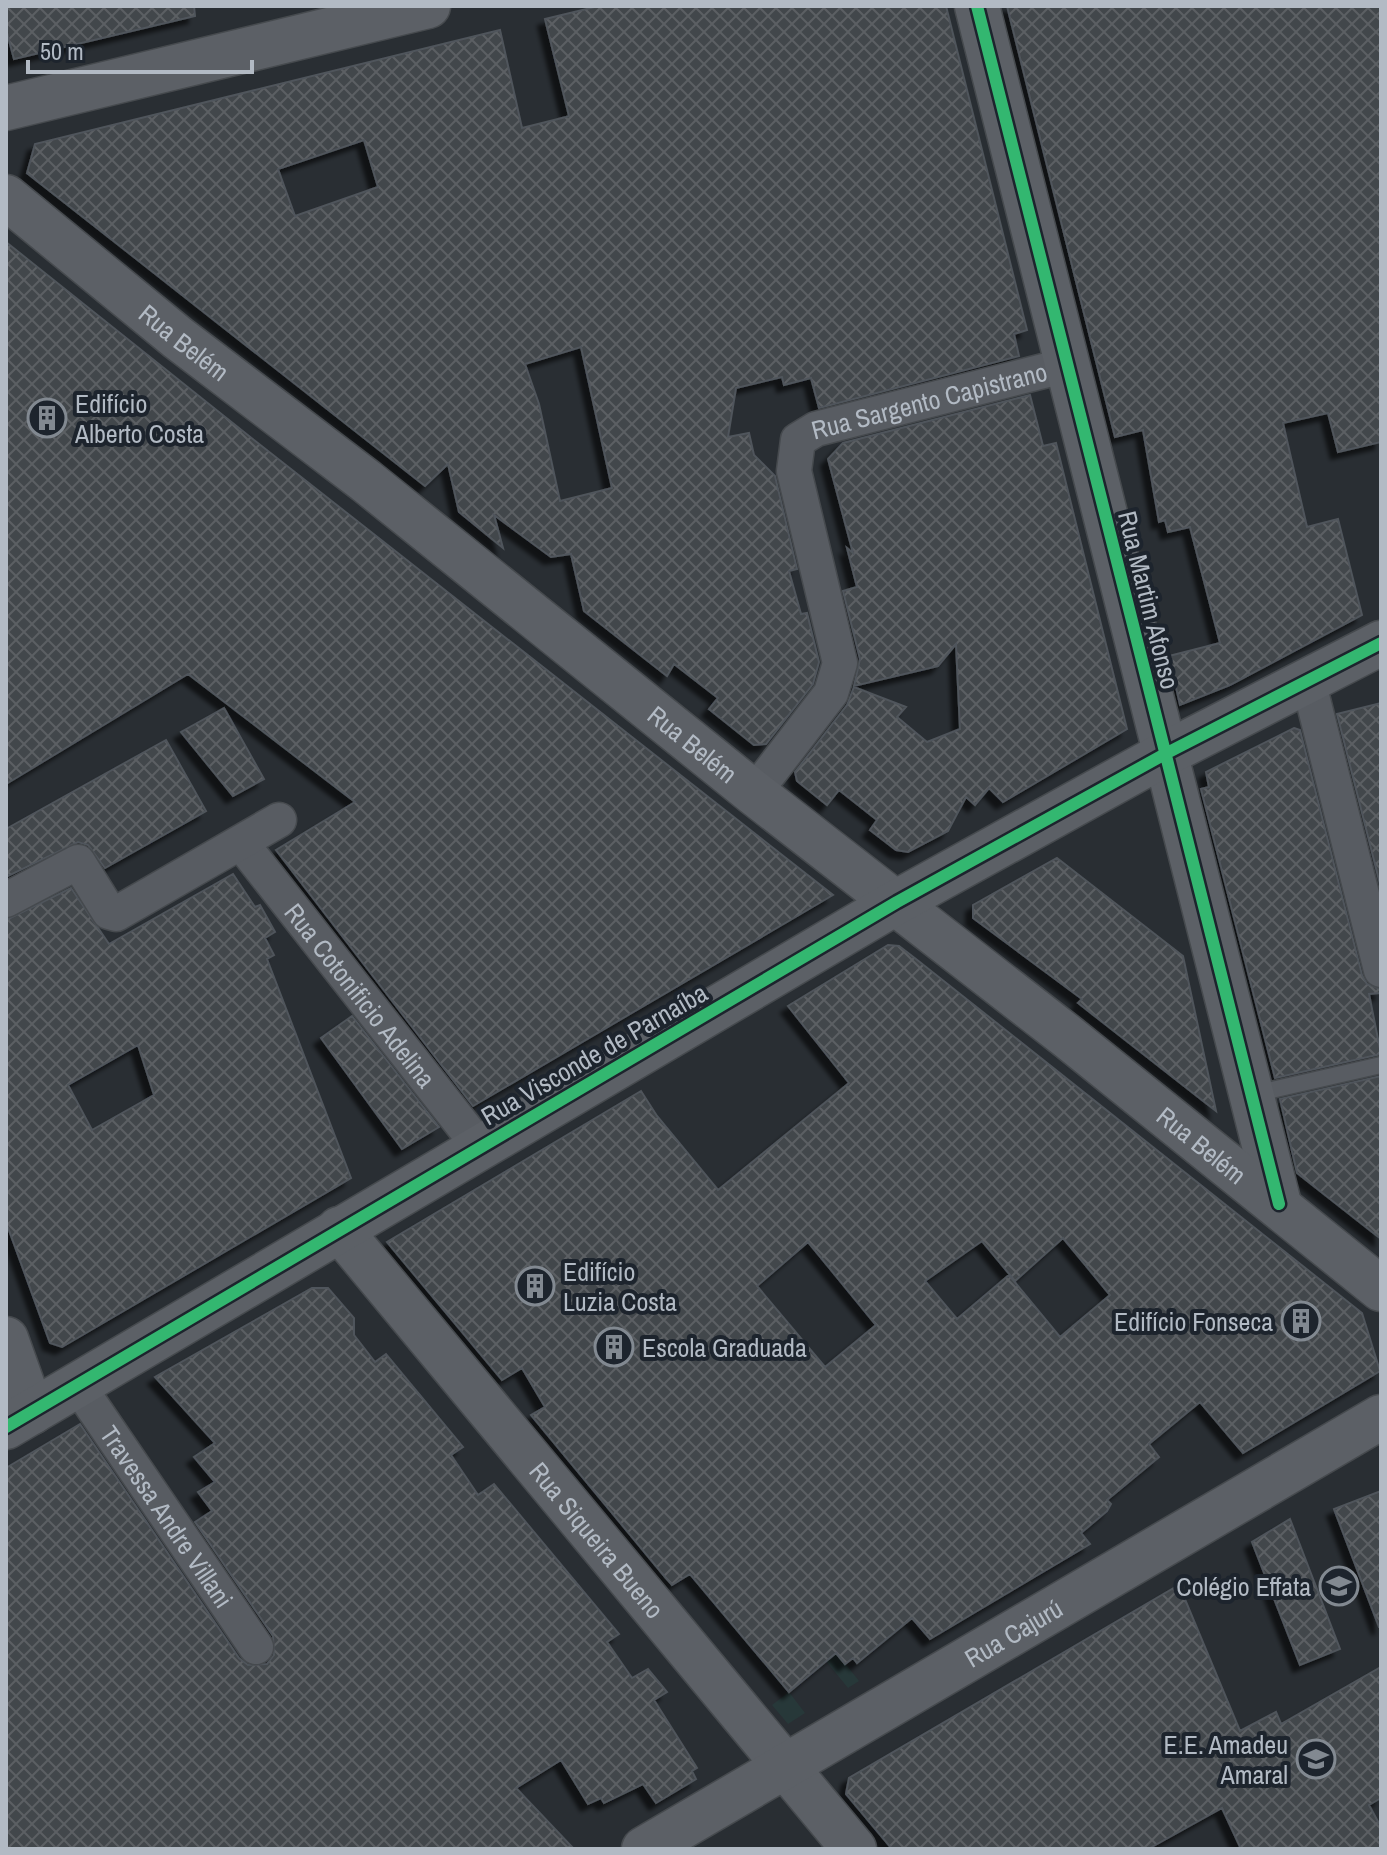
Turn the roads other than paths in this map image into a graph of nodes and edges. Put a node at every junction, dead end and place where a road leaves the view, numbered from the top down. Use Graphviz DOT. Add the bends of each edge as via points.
graph roads {
  1 [pos="428,6"];
  2 [pos="977,6"];
  3 [pos="334,17"];
  4 [pos="6,108"];
  5 [pos="6,197"];
  6 [pos="1067,365"];
  7 [pos="1379,651"];
  8 [pos="1308,680"];
  9 [pos="1165,754"];
  10 [pos="754,793"];
  11 [pos="279,820"];
  12 [pos="242,844"];
  13 [pos="6,900"];
  14 [pos="897,902"];
  15 [pos="1381,970"];
  16 [pos="1381,1065"];
  17 [pos="1249,1089"];
  18 [pos="1177,1126"];
  19 [pos="479,1146"];
  20 [pos="1279,1204"];
  21 [pos="339,1229"];
  22 [pos="1381,1289"];
  23 [pos="6,1339"];
  24 [pos="77,1384"];
  25 [pos="1381,1417"];
  26 [pos="19,1419"];
  27 [pos="256,1647"];
  28 [pos="786,1766"];
  29 [pos="644,1849"];
  30 [pos="854,1849"];
  1 -- 3 [label="street"];
  2 -- 6 [label="street, Rua Martim Afonso"];
  3 -- 4 [label="street"];
  5 -- 10 [label="street, Rua Belém"];
  6 -- 9 [label="street, Rua Martim Afonso"];
  6 -- 10 [label="street, Rua Sargento Capistrano" via="816,429 798,440 794,471 840,663 831,693"];
  7 -- 8 [label="street, Rua Visconde de Parnaíba"];
  8 -- 9 [label="street, Rua Visconde de Parnaíba"];
  8 -- 15 [label="street"];
  9 -- 14 [label="street, Rua Visconde de Parnaíba"];
  9 -- 17 [label="street, Rua Martim Afonso"];
  10 -- 14 [label="street, Rua Belém"];
  11 -- 12 [label="street"];
  12 -- 13 [label="street" via="116,914 109,912 78,862"];
  12 -- 19 [label="street, Rua Cotonificio Adelina"];
  14 -- 18 [label="street, Rua Belém"];
  14 -- 19 [label="street, Rua Visconde de Parnaíba"];
  16 -- 17 [label="lane"];
  17 -- 18 [label="street" via="1218,1120"];
  17 -- 20 [label="street, Rua Martim Afonso"];
  18 -- 20 [label="street, Rua Belém"];
  19 -- 21 [label="street, Rua Visconde de Parnaíba"];
  20 -- 22 [label="street, Rua Belém"];
  21 -- 24 [label="street, Rua Visconde de Parnaíba"];
  21 -- 28 [label="street, Rua Siqueira Bueno"];
  23 -- 26 [label="street"];
  24 -- 26 [label="street, Rua Visconde de Parnaíba"];
  24 -- 27 [label="street, Travessa Andre Villani"];
  25 -- 28 [label="street, Rua Cajurú"];
  28 -- 29 [label="street, Rua Cajurú"];
  28 -- 30 [label="street, Rua Siqueira Bueno"];
}
